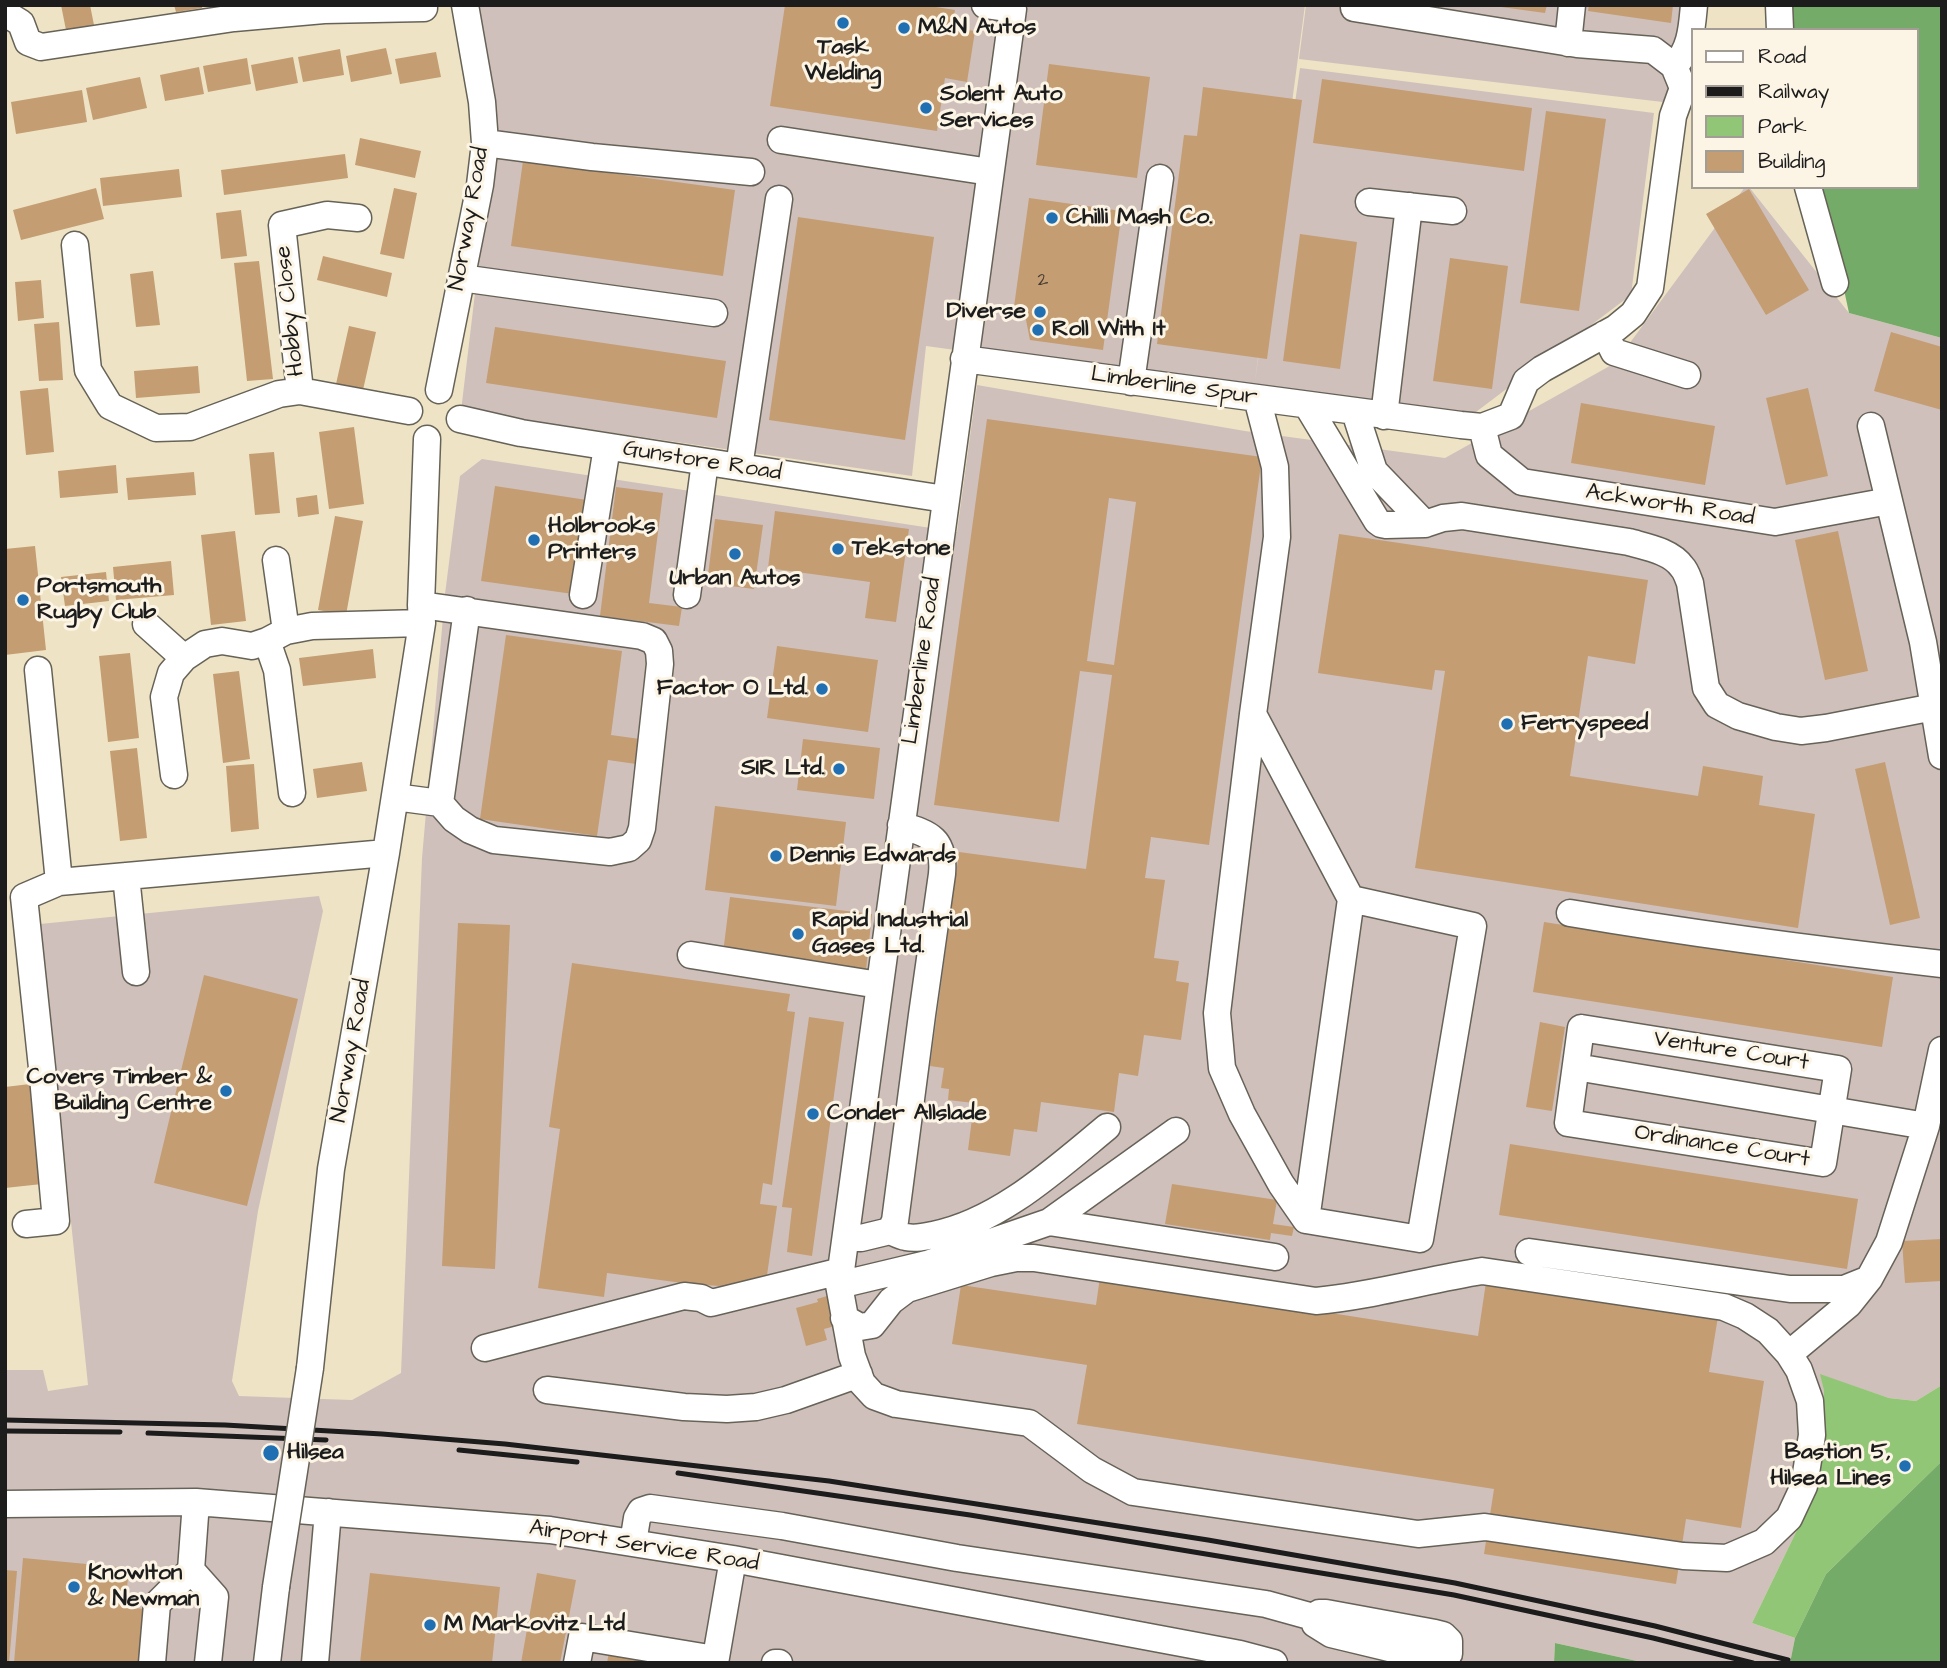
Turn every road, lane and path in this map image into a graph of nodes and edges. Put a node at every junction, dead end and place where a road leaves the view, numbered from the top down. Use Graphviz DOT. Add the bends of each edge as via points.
graph roads {
  1 [pos="466,5"];
  2 [pos="985,5"];
  3 [pos="1354,5"];
  4 [pos="1572,5"];
  5 [pos="1694,5"];
  6 [pos="1779,5"];
  7 [pos="1015,7"];
  8 [pos="424,8"];
  9 [pos="232,11"];
  10 [pos="5,15"];
  11 [pos="1780,28"];
  12 [pos="1568,43"];
  13 [pos="1674,66"];
  14 [pos="781,140"];
  15 [pos="485,144"];
  16 [pos="751,172"];
  17 [pos="990,172"];
  18 [pos="1160,178"];
  19 [pos="1809,189"];
  20 [pos="779,199"];
  21 [pos="1369,202"];
  22 [pos="1409,206"];
  23 [pos="1453,211"];
  24 [pos="358,218"];
  25 [pos="75,244"];
  26 [pos="461,278"];
  27 [pos="1835,283"];
  28 [pos="714,313"];
  29 [pos="1605,334"];
  30 [pos="964,359"];
  31 [pos="1687,375"];
  32 [pos="1130,382"];
  33 [pos="439,390"];
  34 [pos="300,391"];
  35 [pos="1256,398"];
  36 [pos="1307,405"];
  37 [pos="410,411"];
  38 [pos="1355,412"];
  39 [pos="1384,416"];
  40 [pos="460,419"];
  41 [pos="1871,426"];
  42 [pos="1482,427"];
  43 [pos="427,439"];
  44 [pos="607,447"];
  45 [pos="705,462"];
  46 [pos="739,467"];
  47 [pos="945,499"];
  48 [pos="1889,501"];
  49 [pos="1424,524"];
  50 [pos="276,560"];
  51 [pos="583,595"];
  52 [pos="687,595"];
  53 [pos="467,610"];
  54 [pos="421,614"];
  55 [pos="146,624"];
  56 [pos="276,636"];
  57 [pos="184,658"];
  58 [pos="38,670"];
  59 [pos="1934,707"];
  60 [pos="1253,714"];
  61 [pos="1942,756"];
  62 [pos="174,775"];
  63 [pos="292,793"];
  64 [pos="395,797"];
  65 [pos="440,803"];
  66 [pos="901,825"];
  67 [pos="386,853"];
  68 [pos="126,876"];
  69 [pos="59,882"];
  70 [pos="1351,899"];
  71 [pos="1570,913"];
  72 [pos="691,955"];
  73 [pos="1942,964"];
  74 [pos="136,972"];
  75 [pos="879,985"];
  76 [pos="1942,1051"];
  77 [pos="1576,1067"];
  78 [pos="1832,1111"];
  79 [pos="1926,1126"];
  80 [pos="1107,1127"];
  81 [pos="1177,1131"];
  82 [pos="1306,1220"];
  83 [pos="1049,1222"];
  84 [pos="26,1224"];
  85 [pos="890,1231"];
  86 [pos="846,1237"];
  87 [pos="1529,1252"];
  88 [pos="1275,1258"];
  89 [pos="840,1278"];
  90 [pos="1869,1279"];
  91 [pos="844,1318"];
  92 [pos="485,1348"];
  93 [pos="1789,1354"];
  94 [pos="859,1374"];
  95 [pos="547,1390"];
  96 [pos="196,1502"];
  97 [pos="5,1504"];
  98 [pos="328,1512"];
  99 [pos="633,1543"];
  100 [pos="957,1558"];
  101 [pos="733,1559"];
  102 [pos="191,1570"];
  103 [pos="949,1599"];
  104 [pos="1313,1617"];
  105 [pos="1239,1658"];
  106 [pos="715,1661"];
  107 [pos="152,1663"];
  108 [pos="208,1663"];
  109 [pos="267,1663"];
  110 [pos="315,1663"];
  111 [pos="577,1663"];
  112 [pos="1274,1663"];
  1 -- 15 [label="street, Norway Road"];
  2 -- 7 [label="street"];
  3 -- 12 [label="street"];
  4 -- 12 [label="street"];
  5 -- 13 [label="street" via="1686,51"];
  6 -- 11 [label="street"];
  7 -- 17 [label="street, Limberline Road"];
  8 -- 9 [label="street"];
  9 -- 10 [label="street" via="41,47 28,42 21,23"];
  12 -- 13 [label="street" via="1653,50"];
  13 -- 29 [label="street" via="1683,88 1673,117 1650,288 1633,314"];
  14 -- 17 [label="street"];
  15 -- 16 [label="street"];
  15 -- 26 [label="street, Norway Road"];
  17 -- 30 [label="street, Limberline Road"];
  18 -- 32 [label="street"];
  19 -- 27 [label="street"];
  20 -- 46 [label="street"];
  21 -- 22 [label="street"];
  22 -- 23 [label="street"];
  22 -- 39 [label="street"];
  24 -- 34 [label="street, Hobby Close" via="327,215 282,225"];
  25 -- 34 [label="street" via="88,370 110,406 156,428 190,427 279,394"];
  26 -- 28 [label="street"];
  26 -- 33 [label="street, Norway Road"];
  29 -- 31 [label="street" via="1614,352"];
  29 -- 42 [label="street" via="1542,369 1526,382 1510,416"];
  30 -- 32 [label="street, Limberline Spur"];
  30 -- 47 [label="street, Limberline Road"];
  32 -- 35 [label="street, Limberline Spur"];
  33 -- 37 [label="street" via="424,391"];
  33 -- 40 [label="street" via="455,399"];
  34 -- 37 [label="street"];
  35 -- 36 [label="street, Limberline Spur"];
  35 -- 60 [label="street" via="1275,467 1277,537"];
  36 -- 38 [label="street, Limberline Spur"];
  36 -- 49 [label="street" via="1377,521"];
  37 -- 43 [label="street" via="414,429"];
  38 -- 39 [label="street, Limberline Spur"];
  38 -- 49 [label="street" via="1374,471"];
  39 -- 42 [label="street, Limberline Spur"];
  40 -- 43 [label="street" via="447,438"];
  40 -- 44 [label="street, Gunstore Road"];
  41 -- 48 [label="street"];
  42 -- 48 [label="street, Ackworth Road" via="1489,455 1522,482 1774,522"];
  43 -- 54 [label="street, Norway Road"];
  44 -- 45 [label="street, Gunstore Road"];
  44 -- 51 [label="street"];
  45 -- 46 [label="street, Gunstore Road"];
  45 -- 52 [label="street"];
  46 -- 47 [label="street, Gunstore Road"];
  47 -- 66 [label="street, Limberline Road"];
  48 -- 59 [label="street"];
  49 -- 59 [label="street" via="1462,516 1629,542 1675,559 1690,583 1706,688 1717,705 1738,716 1801,731"];
  50 -- 56 [label="street"];
  53 -- 54 [label="street"];
  53 -- 65 [label="street"];
  53 -- 65 [label="street" via="654,641 660,664 642,828 629,848 610,852 494,840 470,830"];
  54 -- 56 [label="street" via="312,626"];
  54 -- 64 [label="street, Norway Road"];
  55 -- 57 [label="street"];
  56 -- 57 [label="street" via="252,646 222,640 205,644"];
  56 -- 63 [label="street"];
  57 -- 62 [label="street" via="172,673 164,697"];
  58 -- 69 [label="street"];
  59 -- 61 [label="street"];
  60 -- 70 [label="street"];
  60 -- 82 [label="street" via="1217,1013 1222,1068 1242,1114"];
  64 -- 65 [label="street"];
  64 -- 67 [label="street, Norway Road"];
  66 -- 75 [label="street, Limberline Road"];
  66 -- 85 [label="street" via="931,836 944,860 895,1221"];
  67 -- 68 [label="street"];
  67 -- 109 [label="street, Norway Road, bridge" via="331,1169 310,1368"];
  68 -- 69 [label="street"];
  68 -- 74 [label="street"];
  69 -- 84 [label="street" via="24,897 56,1220"];
  70 -- 82 [label="street"];
  70 -- 82 [label="street" via="1473,926 1420,1239"];
  71 -- 73 [label="street" via="1819,951"];
  72 -- 75 [label="street"];
  75 -- 86 [label="street, Limberline Road"];
  76 -- 79 [label="street"];
  77 -- 78 [label="street"];
  77 -- 78 [label="street, Venture Court" via="1581,1028 1838,1069"];
  77 -- 78 [label="street, Ordinance Court" via="1568,1123 1824,1163"];
  78 -- 79 [label="street"];
  79 -- 90 [label="street" via="1889,1242"];
  80 -- 85 [label="street" via="988,1215 949,1232 919,1238"];
  81 -- 83 [label="street"];
  83 -- 88 [label="street"];
  83 -- 89 [label="street" via="927,1264"];
  85 -- 86 [label="street"];
  86 -- 89 [label="street, Limberline Road"];
  87 -- 90 [label="street" via="1790,1289 1844,1289"];
  89 -- 91 [label="street, Limberline Road"];
  89 -- 92 [label="street" via="711,1303 684,1296"];
  90 -- 93 [label="street" via="1849,1304"];
  91 -- 93 [label="street" via="860,1327 872,1325 907,1289 1016,1258 1316,1301 1353,1298 1482,1271 1724,1307 1768,1331"];
  91 -- 94 [label="street, Limberline Road"];
  93 -- 94 [label="street" via="1810,1401 1812,1435 1804,1486 1789,1518 1764,1542 1727,1558 1683,1556 1485,1527 1418,1534 1133,1492 1092,1471 1029,1423 896,1404 874,1396"];
  94 -- 95 [label="street" via="786,1400 727,1409 684,1408"];
  96 -- 97 [label="street, Airport Service Road"];
  96 -- 98 [label="street, Airport Service Road"];
  96 -- 102 [label="street"];
  98 -- 99 [label="street, Airport Service Road" via="550,1530"];
  98 -- 110 [label="street"];
  99 -- 100 [label="street" via="637,1518 650,1508"];
  99 -- 101 [label="street, Airport Service Road"];
  100 -- 103 [label="street"];
  100 -- 104 [label="street" via="1266,1605"];
  101 -- 103 [label="street, Airport Service Road"];
  101 -- 106 [label="street"];
  102 -- 107 [label="street" via="157,1604"];
  102 -- 108 [label="street" via="215,1597"];
  103 -- 105 [label="street, Airport Service Road"];
  105 -- 112 [label="street, Airport Service Road"];
  106 -- 111 [label="street" via="582,1637"];
}
